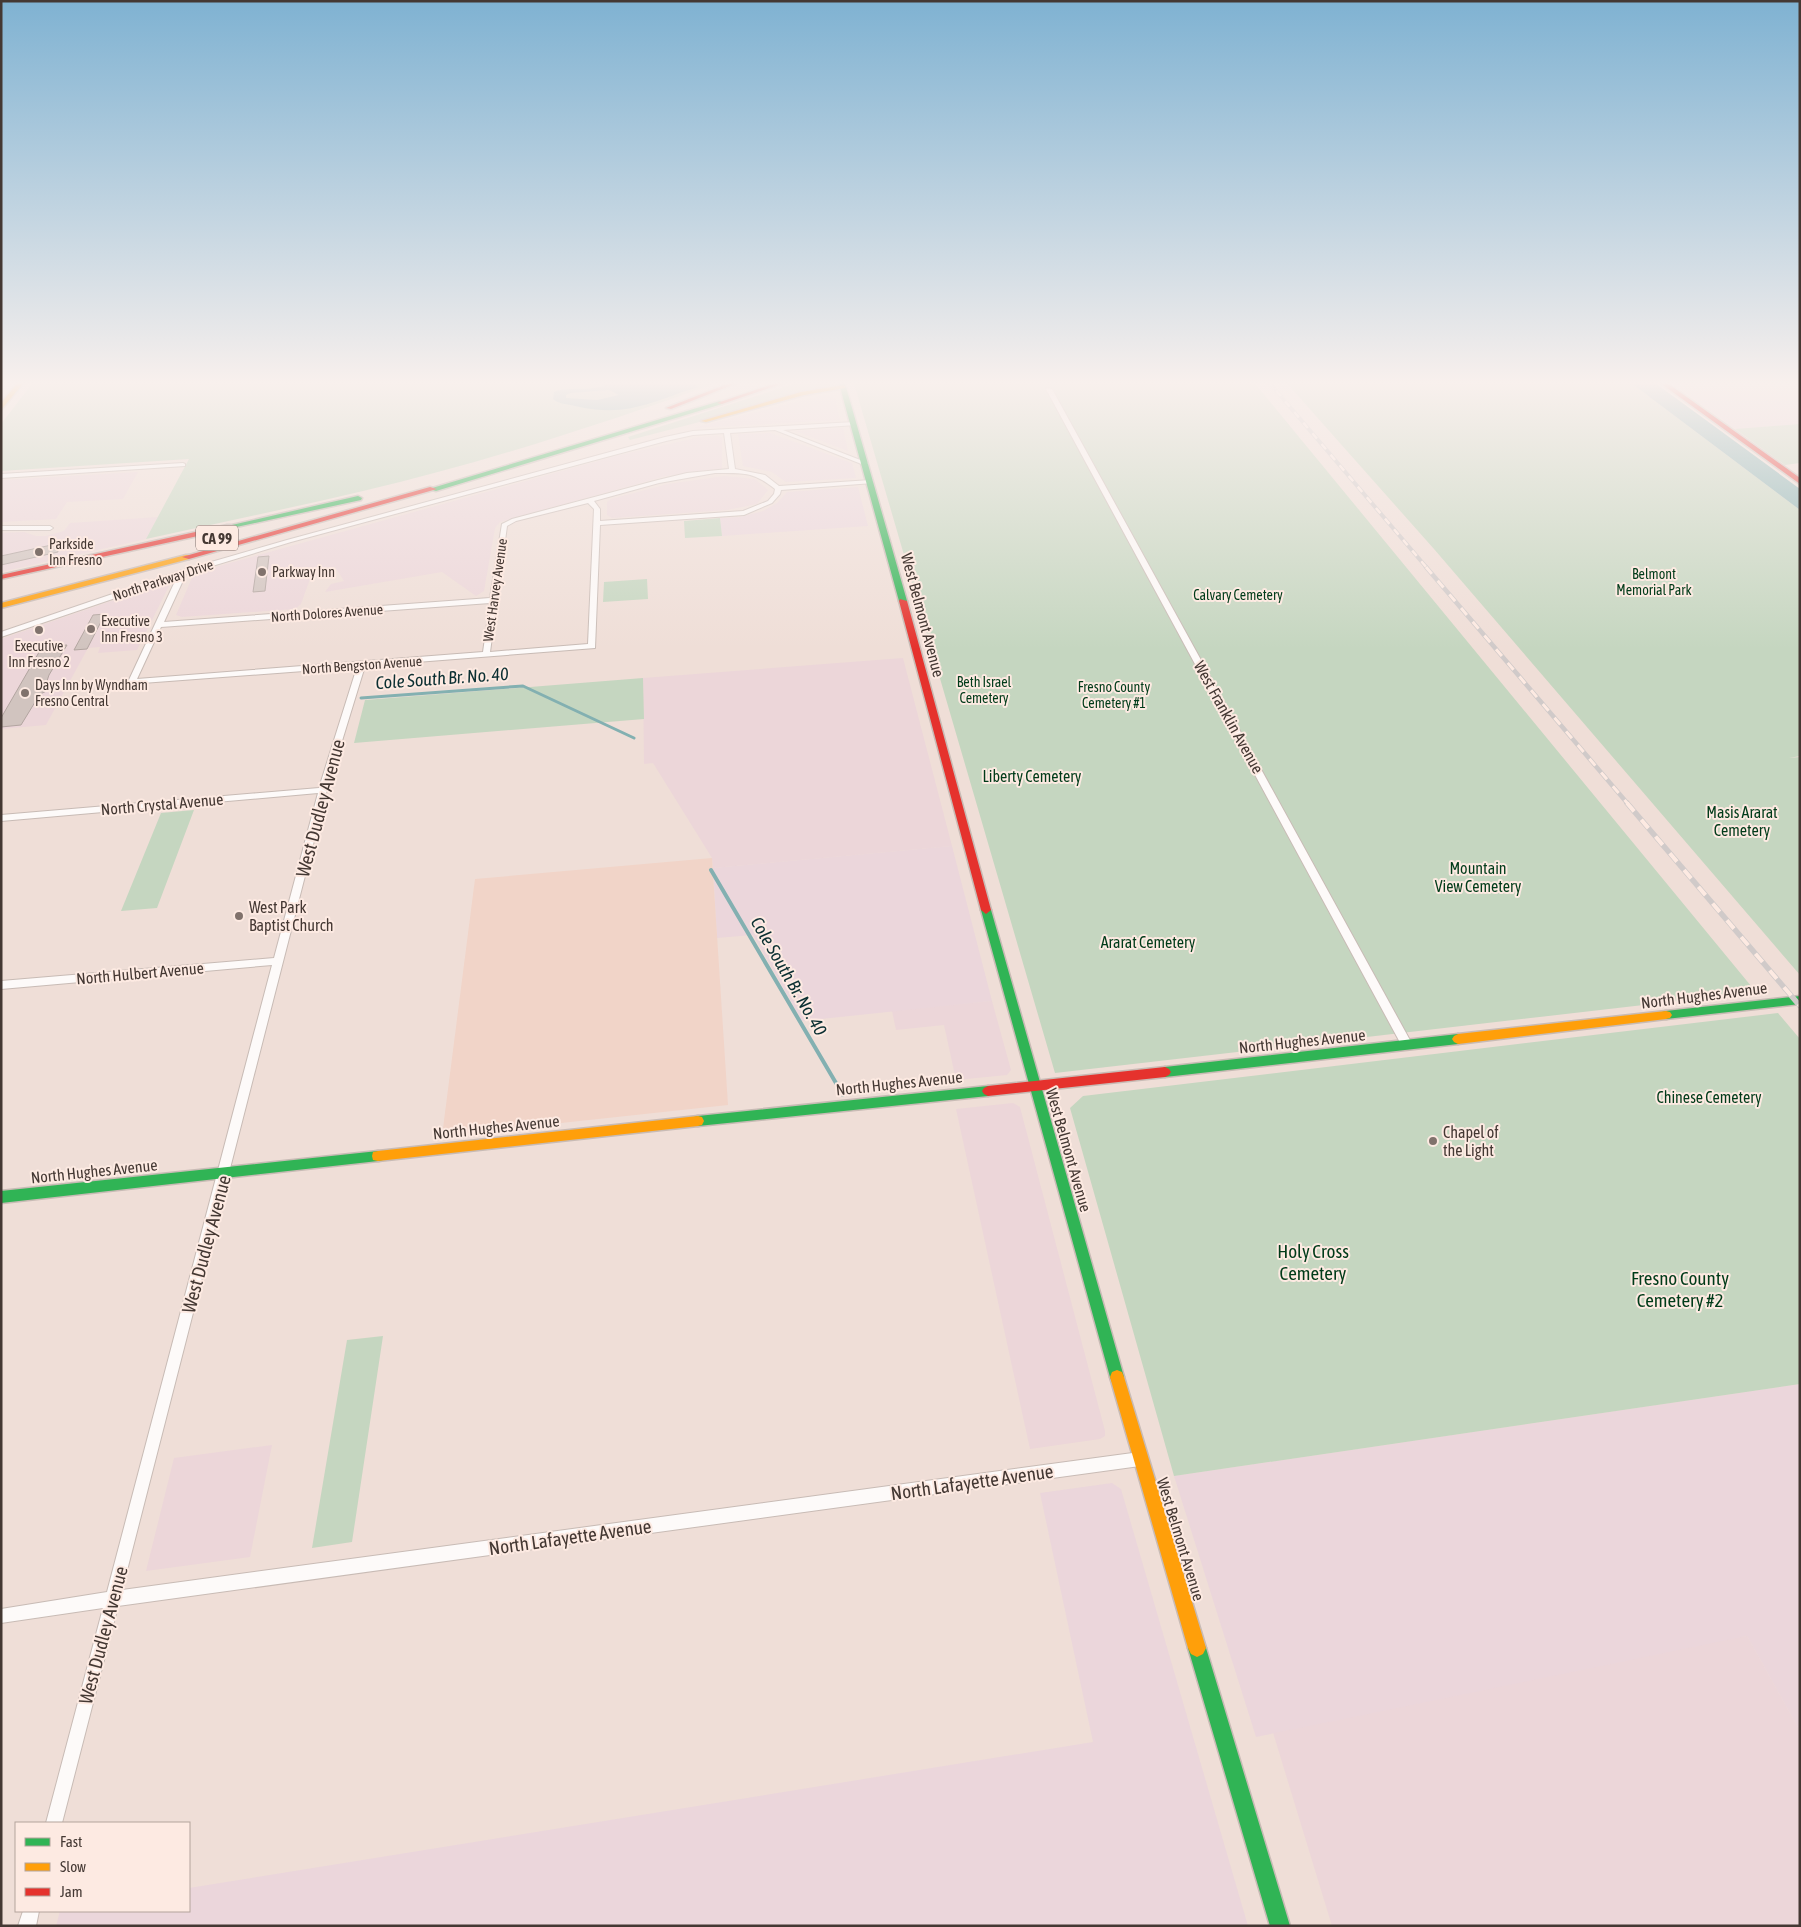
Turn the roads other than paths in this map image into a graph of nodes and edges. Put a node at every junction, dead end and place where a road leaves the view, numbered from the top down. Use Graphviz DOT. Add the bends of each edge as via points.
graph roads {
  1 [pos="101,470"];
  2 [pos="474,470"];
  3 [pos="499,470"];
  4 [pos="525,470"];
  5 [pos="552,470"];
  6 [pos="867,470"];
  7 [pos="1093,470"];
  8 [pos="1783,470"];
  9 [pos="732,471"];
  10 [pos="1,476"];
  11 [pos="432,482"];
  12 [pos="870,482"];
  13 [pos="1800,482"];
  14 [pos="778,488"];
  15 [pos="590,501"];
  16 [pos="376,506"];
  17 [pos="597,523"];
  18 [pos="1,528"];
  19 [pos="50,528"];
  20 [pos="236,544"];
  21 [pos="183,573"];
  22 [pos="1,577"];
  23 [pos="1,597"];
  24 [pos="494,600"];
  25 [pos="1,606"];
  26 [pos="1,618"];
  27 [pos="159,625"];
  28 [pos="1,635"];
  29 [pos="486,655"];
  30 [pos="361,665"];
  31 [pos="323,790"];
  32 [pos="1,818"];
  33 [pos="279,961"];
  34 [pos="1,985"];
  35 [pos="1800,1000"];
  36 [pos="1407,1045"];
  37 [pos="1034,1087"];
  38 [pos="225,1173"];
  39 [pos="1,1198"];
  40 [pos="1140,1459"];
  41 [pos="112,1599"];
  42 [pos="1,1616"];
  43 [pos="54,1822"];
  44 [pos="31,1912"];
  45 [pos="27,1926"];
  46 [pos="1280,1926"];
  1 -- 10 [label="street"];
  2 -- 11 [label="main road, CA 99"];
  3 -- 16 [label="main road, CA 99"];
  4 -- 16 [label="main road"];
  5 -- 21 [label="street, North Parkway Drive"];
  6 -- 12 [label="main road, West Belmont Avenue"];
  7 -- 36 [label="street, West Franklin Avenue"];
  8 -- 13 [label="main road"];
  9 -- 14 [label="street" via="760,475"];
  9 -- 15 [label="street" via="664,480"];
  11 -- 22 [label="main road"];
  11 -- 23 [label="main road, CA 99"];
  12 -- 14 [label="street"];
  12 -- 37 [label="main road, West Belmont Avenue"];
  14 -- 17 [label="street" via="770,502 744,513"];
  15 -- 17 [label="street" via="597,509"];
  15 -- 24 [label="street, West Harvey Avenue" via="504,525"];
  16 -- 20 [label="main road, CA 99"];
  17 -- 29 [label="street, North Bengston Avenue" via="592,646"];
  18 -- 19 [label="street"];
  20 -- 25 [label="main road, CA 99"];
  20 -- 26 [label="main road" via="218,553"];
  21 -- 27 [label="street"];
  21 -- 28 [label="street, North Parkway Drive"];
  24 -- 27 [label="street, North Dolores Avenue"];
  24 -- 29 [label="street, West Harvey Avenue"];
  27 -- 30 [label="street, North Bengston Avenue" via="132,682"];
  29 -- 30 [label="street, North Bengston Avenue"];
  30 -- 31 [label="street, West Dudley Avenue"];
  31 -- 32 [label="street, North Crystal Avenue"];
  31 -- 33 [label="street, West Dudley Avenue"];
  33 -- 34 [label="street, North Hulbert Avenue"];
  33 -- 38 [label="street, West Dudley Avenue"];
  35 -- 36 [label="main road, North Hughes Avenue"];
  36 -- 37 [label="main road, North Hughes Avenue"];
  37 -- 38 [label="main road, North Hughes Avenue" via="850,1104"];
  37 -- 40 [label="main road, West Belmont Avenue"];
  38 -- 39 [label="main road, North Hughes Avenue"];
  38 -- 41 [label="street, West Dudley Avenue"];
  40 -- 41 [label="street, North Lafayette Avenue"];
  40 -- 46 [label="main road, West Belmont Avenue"];
  41 -- 42 [label="street, North Lafayette Avenue"];
  41 -- 43 [label="street, West Dudley Avenue"];
  44 -- 45 [label="street"];
}
